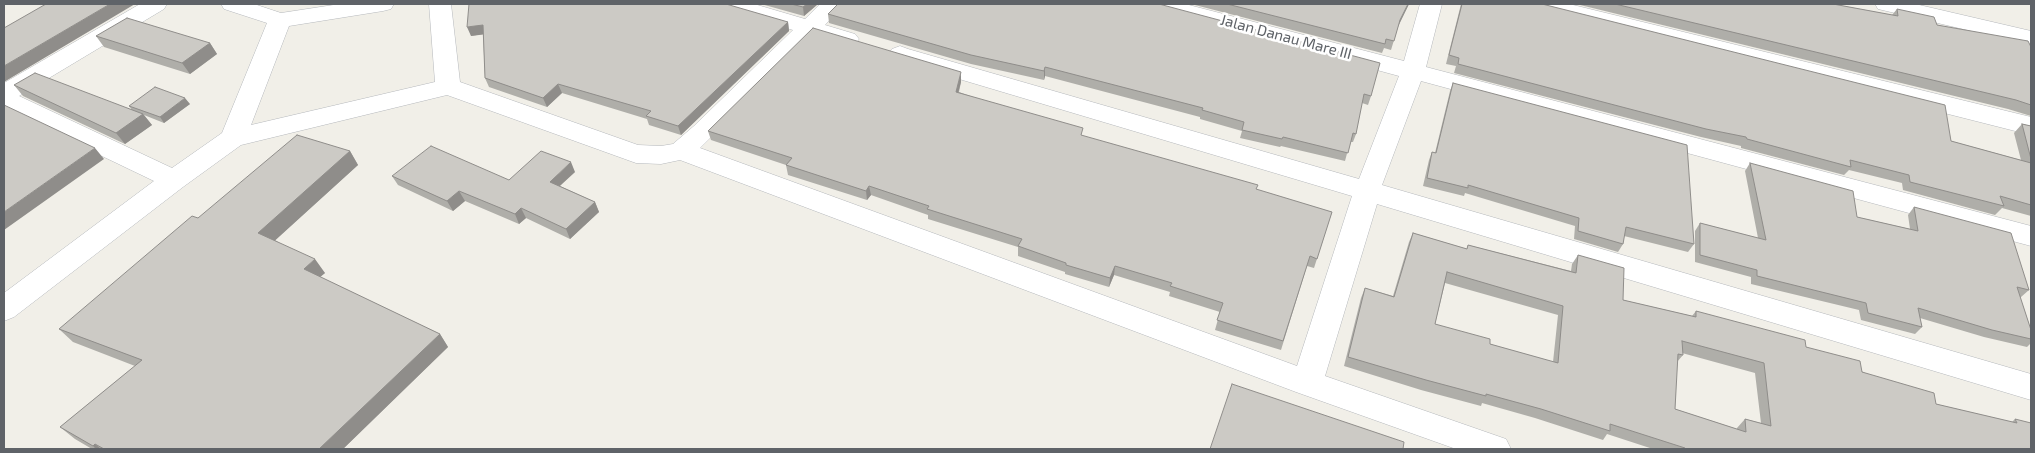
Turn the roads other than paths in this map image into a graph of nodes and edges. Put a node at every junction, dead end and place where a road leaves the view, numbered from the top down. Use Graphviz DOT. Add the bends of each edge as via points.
graph roads {
  1 [pos="156,4"];
  2 [pos="232,4"];
  3 [pos="383,4"];
  4 [pos="440,4"];
  5 [pos="731,4"];
  6 [pos="833,4"];
  7 [pos="1160,4"];
  8 [pos="1432,4"];
  9 [pos="1542,4"];
  10 [pos="1886,4"];
  11 [pos="280,20"];
  12 [pos="809,28"];
  13 [pos="2031,38"];
  14 [pos="1413,70"];
  15 [pos="448,87"];
  16 [pos="4,94"];
  17 [pos="4,99"];
  18 [pos="2031,126"];
  19 [pos="233,138"];
  20 [pos="681,150"];
  21 [pos="174,180"];
  22 [pos="1368,191"];
  23 [pos="2031,236"];
  24 [pos="4,309"];
  25 [pos="1307,383"];
  26 [pos="2031,387"];
  27 [pos="1495,449"];
  1 -- 16 [label="street"];
  2 -- 11 [label="street"];
  3 -- 11 [label="street"];
  4 -- 15 [label="street"];
  5 -- 12 [label="street"];
  6 -- 12 [label="street"];
  7 -- 14 [label="street, Jalan Danau Mare III"];
  8 -- 14 [label="street"];
  9 -- 18 [label="street"];
  10 -- 13 [label="street"];
  11 -- 19 [label="street"];
  12 -- 20 [label="street"];
  12 -- 22 [label="street"];
  14 -- 22 [label="street"];
  14 -- 23 [label="street, Jalan Danau Mare III"];
  15 -- 19 [label="street"];
  15 -- 20 [label="street" via="636,154 661,155"];
  17 -- 21 [label="street"];
  19 -- 21 [label="street"];
  20 -- 25 [label="street"];
  21 -- 24 [label="street"];
  22 -- 25 [label="street"];
  22 -- 26 [label="street"];
  25 -- 27 [label="street"];
}
